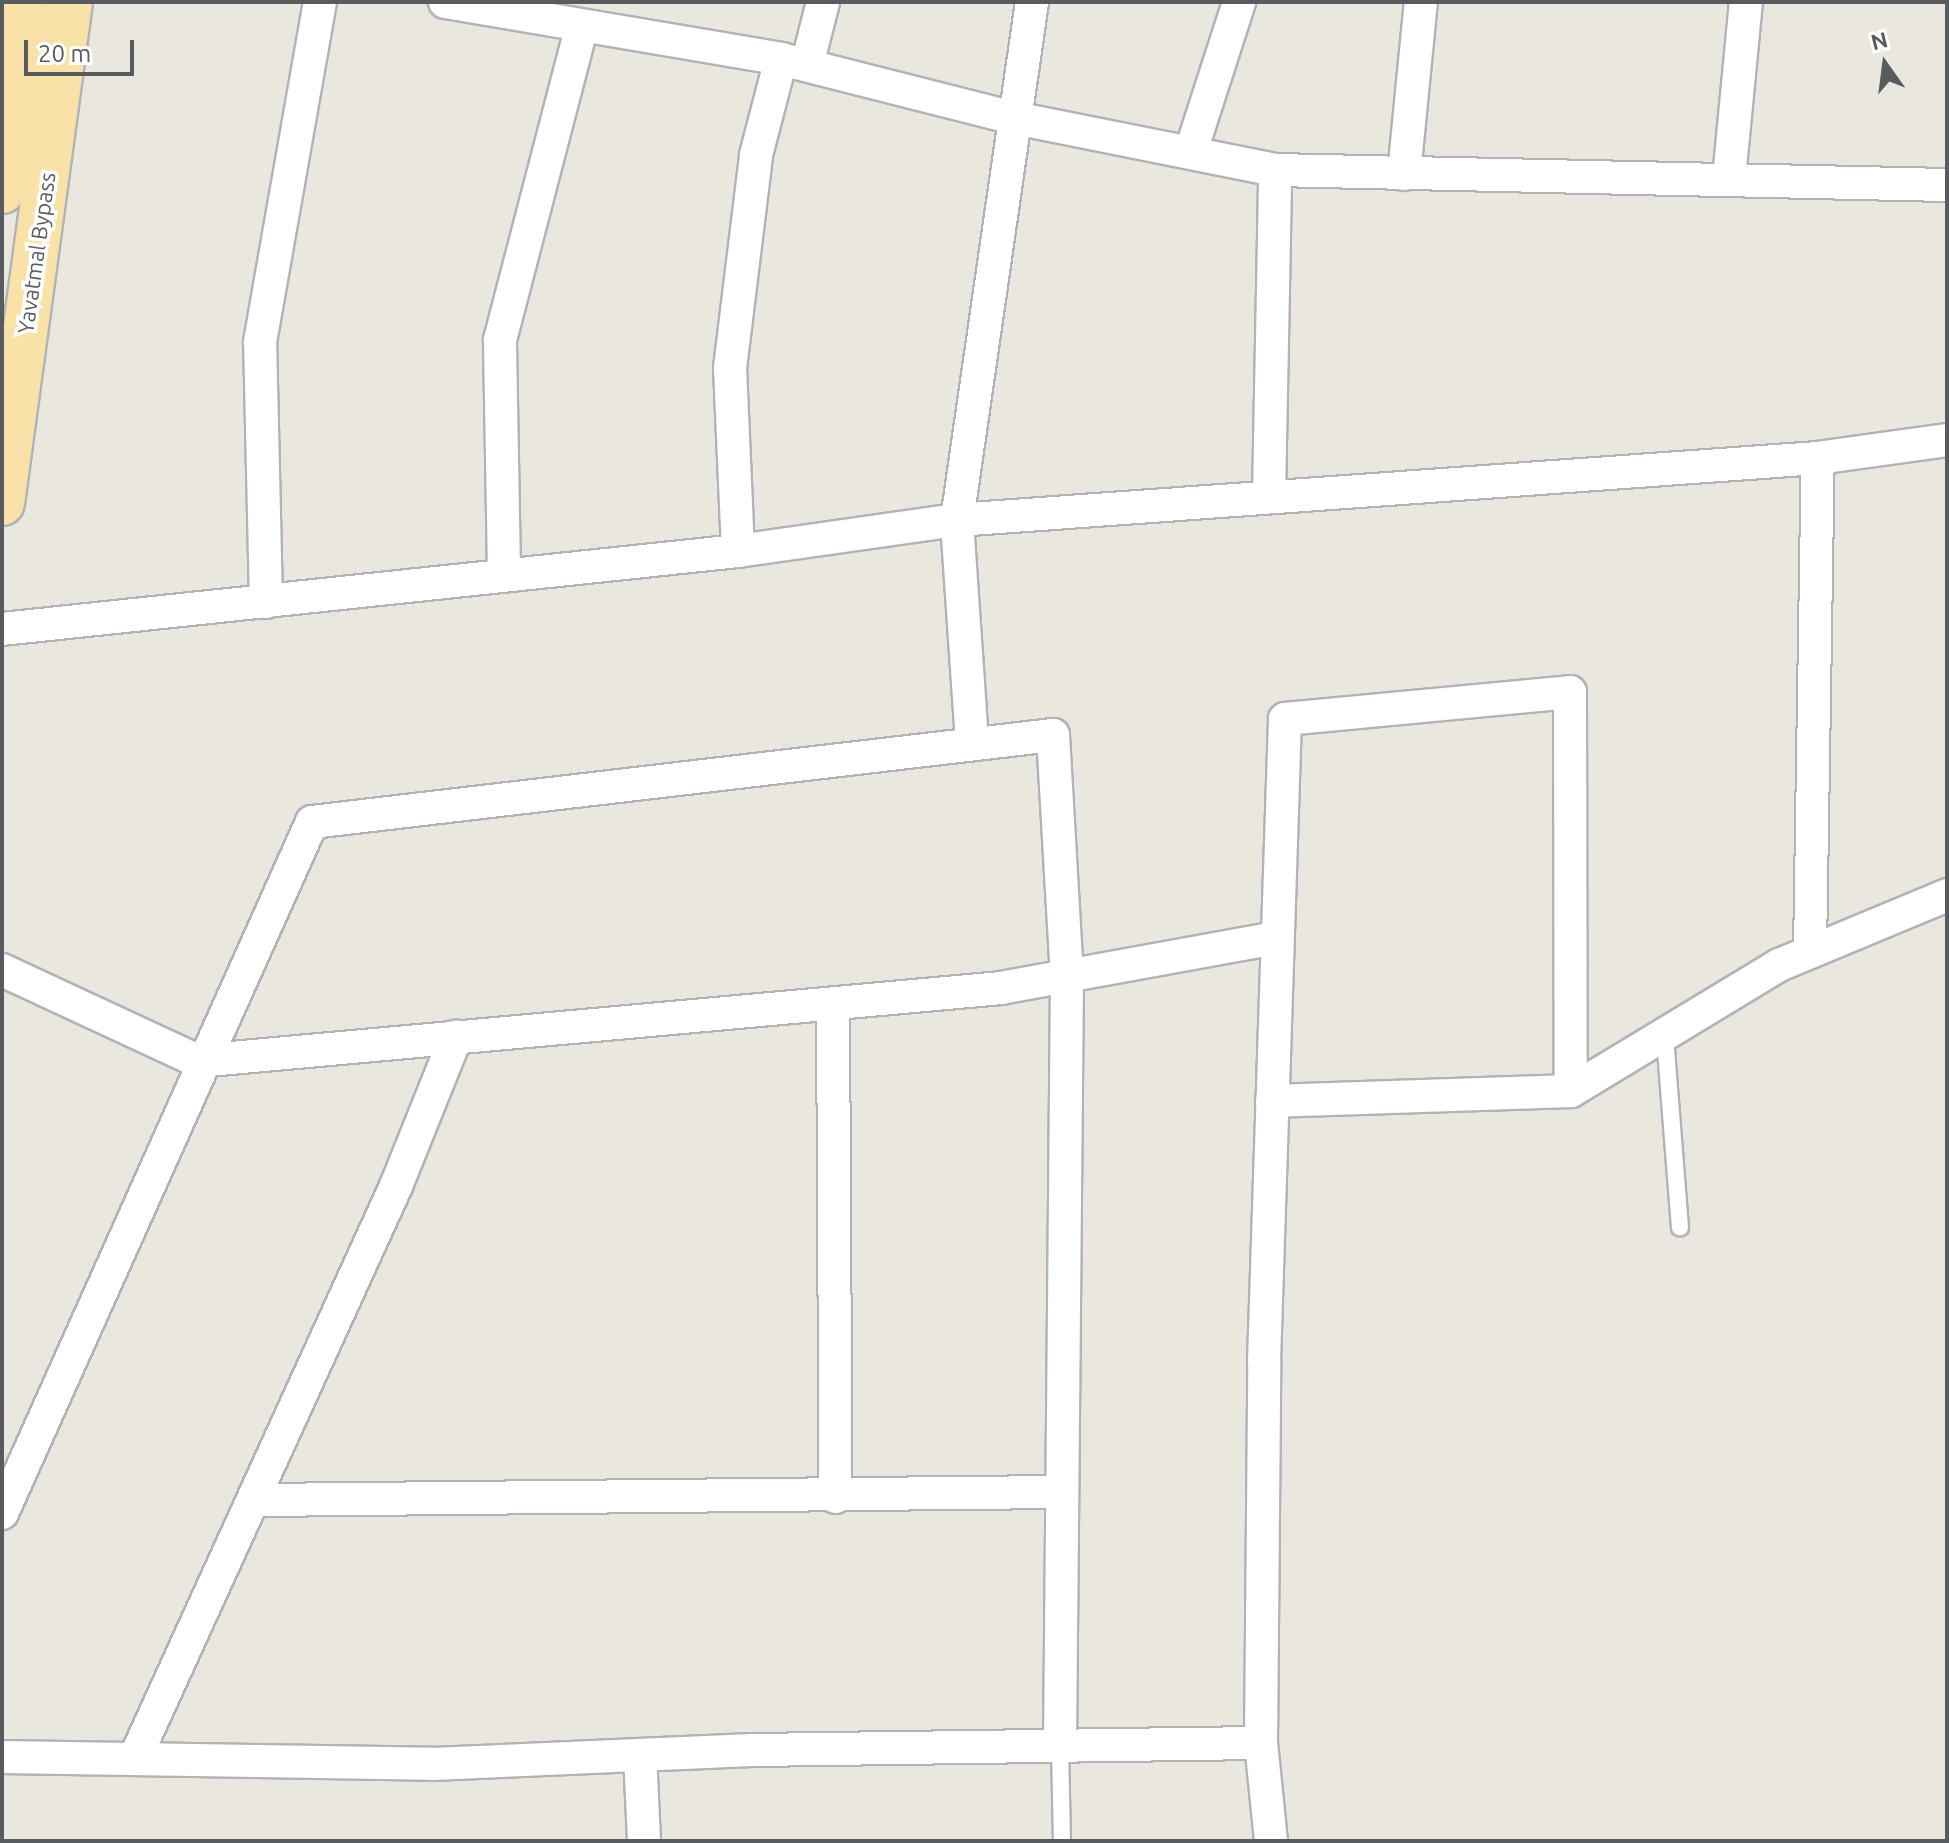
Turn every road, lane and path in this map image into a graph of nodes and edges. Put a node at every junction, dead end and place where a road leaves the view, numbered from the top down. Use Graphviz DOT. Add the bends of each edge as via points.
graph roads {
  1 [pos="26,2"];
  2 [pos="70,2"];
  3 [pos="320,2"];
  4 [pos="445,2"];
  5 [pos="823,2"];
  6 [pos="1032,2"];
  7 [pos="1239,2"];
  8 [pos="1421,2"];
  9 [pos="1746,2"];
  10 [pos="581,28"];
  11 [pos="794,62"];
  12 [pos="1010,117"];
  13 [pos="1191,151"];
  14 [pos="1275,170"];
  15 [pos="1404,174"];
  16 [pos="1729,178"];
  17 [pos="1947,185"];
  18 [pos="2,191"];
  19 [pos="22,204"];
  20 [pos="1947,440"];
  21 [pos="1818,458"];
  22 [pos="1269,496"];
  23 [pos="2,500"];
  24 [pos="957,520"];
  25 [pos="738,551"];
  26 [pos="504,572"];
  27 [pos="266,602"];
  28 [pos="2,629"];
  29 [pos="972,742"];
  30 [pos="1947,895"];
  31 [pos="1276,938"];
  32 [pos="1810,952"];
  33 [pos="2,970"];
  34 [pos="1067,977"];
  35 [pos="833,1005"];
  36 [pos="456,1037"];
  37 [pos="1665,1037"];
  38 [pos="198,1061"];
  39 [pos="1571,1091"];
  40 [pos="1272,1101"];
  41 [pos="1680,1227"];
  42 [pos="1058,1492"];
  43 [pos="836,1497"];
  44 [pos="256,1500"];
  45 [pos="2,1513"];
  46 [pos="1261,1743"];
  47 [pos="1060,1747"];
  48 [pos="640,1755"];
  49 [pos="2,1757"];
  50 [pos="135,1758"];
  51 [pos="644,1841"];
  52 [pos="1062,1841"];
  53 [pos="1271,1841"];
  1 -- 18 [label="main road, Yavatmal Bypass"];
  2 -- 19 [label="main road, Yavatmal Bypass"];
  3 -- 27 [label="street" via="260,342"];
  4 -- 10 [label="street"];
  5 -- 11 [label="street"];
  6 -- 12 [label="street"];
  7 -- 13 [label="street"];
  8 -- 15 [label="street"];
  9 -- 16 [label="street"];
  10 -- 11 [label="street"];
  10 -- 26 [label="street" via="500,340"];
  11 -- 12 [label="street"];
  11 -- 25 [label="street" via="756,155 730,368"];
  12 -- 13 [label="street"];
  12 -- 24 [label="street"];
  13 -- 14 [label="street"];
  14 -- 15 [label="street"];
  14 -- 22 [label="street"];
  15 -- 16 [label="street"];
  16 -- 17 [label="street"];
  19 -- 23 [label="main road, Yavatmal Bypass"];
  20 -- 21 [label="street"];
  21 -- 22 [label="street"];
  21 -- 32 [label="street"];
  22 -- 24 [label="street"];
  24 -- 25 [label="street"];
  24 -- 29 [label="street"];
  25 -- 26 [label="street"];
  26 -- 27 [label="street"];
  27 -- 28 [label="street"];
  29 -- 34 [label="street" via="1053,735"];
  29 -- 38 [label="street" via="312,822"];
  30 -- 32 [label="street"];
  31 -- 34 [label="street"];
  31 -- 39 [label="street" via="1285,719 1570,692"];
  31 -- 40 [label="street"];
  32 -- 37 [label="street"];
  33 -- 38 [label="street"];
  34 -- 35 [label="street"];
  34 -- 42 [label="street"];
  35 -- 36 [label="street"];
  35 -- 43 [label="street"];
  36 -- 38 [label="street"];
  36 -- 44 [label="street"];
  37 -- 39 [label="street"];
  37 -- 41 [label="lane"];
  38 -- 45 [label="street" via="143,1206"];
  39 -- 40 [label="street"];
  40 -- 46 [label="street"];
  42 -- 43 [label="street"];
  42 -- 47 [label="street"];
  43 -- 44 [label="street"];
  44 -- 50 [label="street"];
  46 -- 47 [label="street"];
  46 -- 53 [label="street"];
  47 -- 48 [label="street"];
  47 -- 52 [label="lane"];
  48 -- 50 [label="street" via="432,1764"];
  48 -- 51 [label="street"];
  49 -- 50 [label="street"];
}
